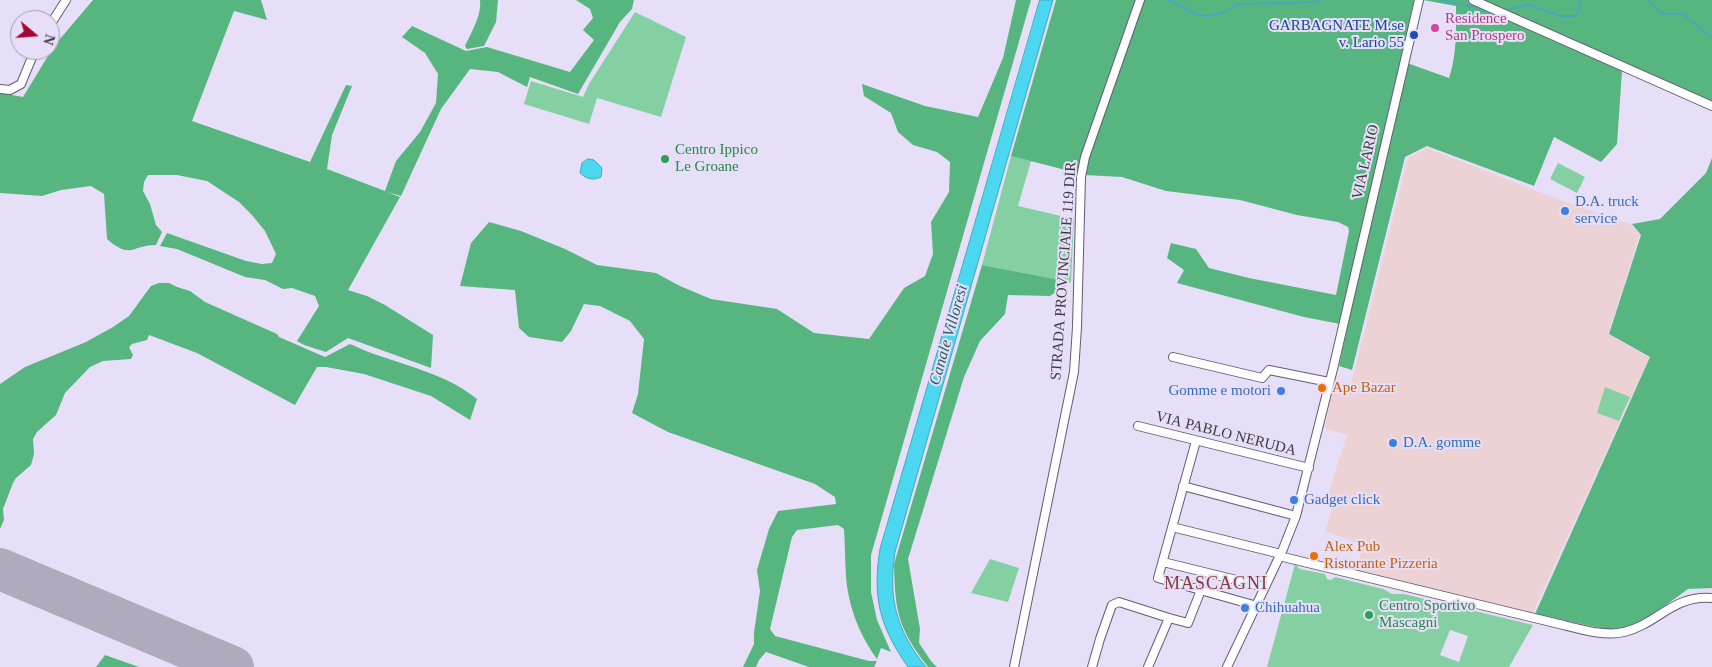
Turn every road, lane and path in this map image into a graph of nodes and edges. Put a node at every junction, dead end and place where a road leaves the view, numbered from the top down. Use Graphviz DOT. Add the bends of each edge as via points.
graph roads {
  1 [pos="1419,0"];
  2 [pos="1472,0"];
  3 [pos="1139,1"];
  4 [pos="31,60"];
  5 [pos="0,89"];
  6 [pos="1712,106"];
  7 [pos="1173,357"];
  8 [pos="1330,382"];
  9 [pos="1138,426"];
  10 [pos="1196,441"];
  11 [pos="1309,468"];
  12 [pos="1183,486"];
  13 [pos="1296,516"];
  14 [pos="1172,527"];
  15 [pos="1280,555"];
  16 [pos="1163,562"];
  17 [pos="1265,588"];
  18 [pos="1201,590"];
  19 [pos="1712,598"];
  20 [pos="1256,606"];
  21 [pos="1169,618"];
  22 [pos="1014,667"];
  23 [pos="1092,667"];
  24 [pos="1148,667"];
  25 [pos="1227,667"];
  1 -- 8 [label="street, VIA LARIO"];
  2 -- 6 [label="street"];
  3 -- 22 [label="street, STRADA PROVINCIALE 119 DIR" via="1081,177 1074,372"];
  4 -- 5 [label="street" via="21,84 10,90"];
  7 -- 8 [label="street" via="1262,378 1269,370"];
  8 -- 11 [label="street, VIA LARIO"];
  9 -- 10 [label="street, VIA PABLO NERUDA"];
  10 -- 11 [label="street, VIA PABLO NERUDA"];
  10 -- 12 [label="street"];
  11 -- 13 [label="street, VIA LARIO"];
  12 -- 13 [label="street"];
  12 -- 14 [label="street"];
  13 -- 15 [label="street, VIA LARIO"];
  14 -- 15 [label="street"];
  14 -- 16 [label="street"];
  15 -- 17 [label="street, VIA LARIO"];
  15 -- 19 [label="street" via="1555,623 1614,634 1634,629 1682,601"];
  16 -- 17 [label="street"];
  16 -- 18 [label="street" via="1158,578"];
  17 -- 20 [label="street, VIA LARIO"];
  18 -- 20 [label="street"];
  18 -- 21 [label="street" via="1188,622"];
  20 -- 25 [label="street, VIA LARIO"];
  21 -- 23 [label="street" via="1115,603"];
  21 -- 24 [label="street"];
}
